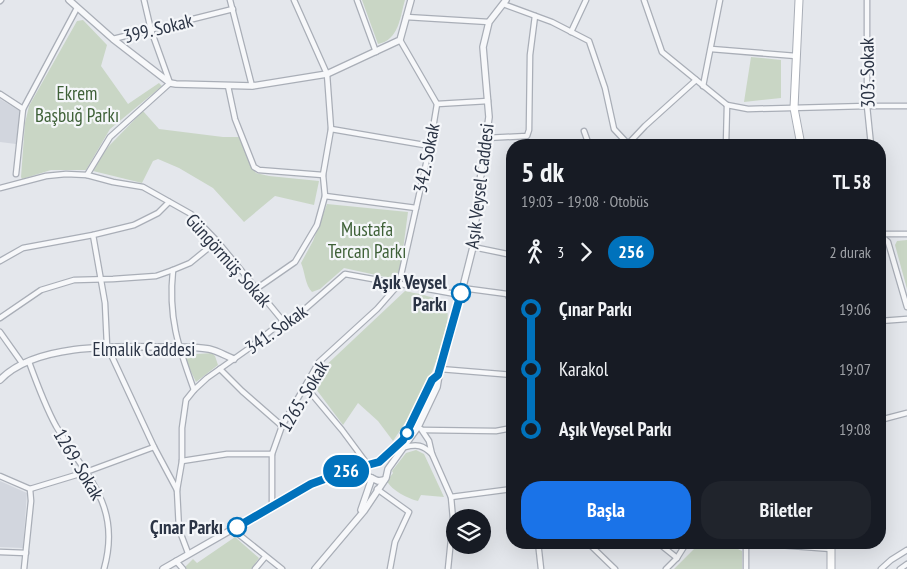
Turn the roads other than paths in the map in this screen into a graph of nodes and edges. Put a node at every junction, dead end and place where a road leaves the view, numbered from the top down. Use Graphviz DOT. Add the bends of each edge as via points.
graph roads {
  1 [pos="69,0"];
  2 [pos="144,0"];
  3 [pos="230,0"];
  4 [pos="294,0"];
  5 [pos="357,0"];
  6 [pos="411,0"];
  7 [pos="586,0"];
  8 [pos="644,0"];
  9 [pos="720,0"];
  10 [pos="799,0"];
  11 [pos="867,0"];
  12 [pos="505,2"];
  13 [pos="78,8"];
  14 [pos="233,9"];
  15 [pos="535,16"];
  16 [pos="406,17"];
  17 [pos="489,22"];
  18 [pos="152,30"];
  19 [pos="571,32"];
  20 [pos="113,39"];
  21 [pos="400,40"];
  22 [pos="711,49"];
  23 [pos="376,52"];
  24 [pos="796,56"];
  25 [pos="327,74"];
  26 [pos="696,80"];
  27 [pos="170,83"];
  28 [pos="228,86"];
  29 [pos="252,86"];
  30 [pos="703,86"];
  31 [pos="0,94"];
  32 [pos="488,101"];
  33 [pos="437,104"];
  34 [pos="727,105"];
  35 [pos="867,106"];
  36 [pos="907,106"];
  37 [pos="794,108"];
  38 [pos="22,109"];
  39 [pos="331,129"];
  40 [pos="584,131"];
  41 [pos="486,138"];
  42 [pos="587,139"];
  43 [pos="623,139"];
  44 [pos="634,139"];
  45 [pos="726,139"];
  46 [pos="800,139"];
  47 [pos="870,139"];
  48 [pos="430,146"];
  49 [pos="16,174"];
  50 [pos="87,175"];
  51 [pos="323,175"];
  52 [pos="0,188"];
  53 [pos="325,196"];
  54 [pos="169,202"];
  55 [pos="416,208"];
  56 [pos="907,234"];
  57 [pos="93,235"];
  58 [pos="886,235"];
  59 [pos="886,240"];
  60 [pos="217,241"];
  61 [pos="473,247"];
  62 [pos="506,255"];
  63 [pos="0,261"];
  64 [pos="173,270"];
  65 [pos="100,280"];
  66 [pos="399,284"];
  67 [pos="256,288"];
  68 [pos="462,292"];
  69 [pos="506,294"];
  70 [pos="907,307"];
  71 [pos="0,318"];
  72 [pos="907,319"];
  73 [pos="283,320"];
  74 [pos="886,321"];
  75 [pos="0,332"];
  76 [pos="107,346"];
  77 [pos="179,348"];
  78 [pos="234,359"];
  79 [pos="29,362"];
  80 [pos="22,363"];
  81 [pos="220,369"];
  82 [pos="439,372"];
  83 [pos="506,375"];
  84 [pos="0,380"];
  85 [pos="305,386"];
  86 [pos="194,390"];
  87 [pos="907,413"];
  88 [pos="886,418"];
  89 [pos="282,426"];
  90 [pos="421,429"];
  91 [pos="506,429"];
  92 [pos="154,447"];
  93 [pos="405,447"];
  94 [pos="272,454"];
  95 [pos="432,454"];
  96 [pos="182,461"];
  97 [pos="365,461"];
  98 [pos="376,463"];
  99 [pos="388,469"];
  100 [pos="86,472"];
  101 [pos="340,473"];
  102 [pos="0,476"];
  103 [pos="372,478"];
  104 [pos="384,480"];
  105 [pos="30,489"];
  106 [pos="178,490"];
  107 [pos="377,490"];
  108 [pos="506,490"];
  109 [pos="451,496"];
  110 [pos="272,506"];
  111 [pos="356,518"];
  112 [pos="232,529"];
  113 [pos="539,549"];
  114 [pos="594,549"];
  115 [pos="666,549"];
  116 [pos="683,549"];
  117 [pos="746,549"];
  118 [pos="831,549"];
  119 [pos="907,550"];
  120 [pos="0,552"];
  121 [pos="26,553"];
  122 [pos="188,553"];
  123 [pos="265,556"];
  124 [pos="677,558"];
  125 [pos="176,561"];
  126 [pos="907,564"];
  127 [pos="24,569"];
  128 [pos="104,569"];
  129 [pos="163,569"];
  130 [pos="183,569"];
  131 [pos="255,569"];
  132 [pos="282,569"];
  133 [pos="315,569"];
  134 [pos="390,569"];
  135 [pos="448,569"];
  136 [pos="541,569"];
  137 [pos="606,569"];
  138 [pos="615,569"];
  139 [pos="666,569"];
  140 [pos="746,569"];
  141 [pos="831,569"];
  142 [pos="881,569"];
  143 [pos="900,569"];
  1 -- 13 [label="street"];
  2 -- 18 [label="street"];
  3 -- 14 [label="street"];
  4 -- 25 [label="street"];
  5 -- 23 [label="street"];
  6 -- 16 [label="street"];
  7 -- 19 [label="street"];
  8 -- 26 [label="street" via="662,52"];
  9 -- 22 [label="street"];
  10 -- 24 [label="main road"];
  11 -- 35 [label="street, 303. Sokak"];
  12 -- 15 [label="street"];
  12 -- 17 [label="street, Aşık Veysel Caddesi"];
  13 -- 20 [label="street"];
  13 -- 38 [label="street"];
  14 -- 18 [label="street, 399. Sokak"];
  14 -- 29 [label="street"];
  15 -- 19 [label="street"];
  15 -- 41 [label="street" via="527,136"];
  16 -- 17 [label="street"];
  16 -- 21 [label="street"];
  17 -- 32 [label="street, Aşık Veysel Caddesi" via="483,48"];
  18 -- 20 [label="street, 399. Sokak"];
  18 -- 27 [label="street"];
  19 -- 43 [label="street" via="589,41 605,88 614,129"];
  20 -- 27 [label="street"];
  21 -- 23 [label="street"];
  21 -- 33 [label="street, 342. Sokak"];
  22 -- 24 [label="street"];
  22 -- 30 [label="street"];
  23 -- 25 [label="street"];
  24 -- 37 [label="main road"];
  25 -- 29 [label="street"];
  25 -- 39 [label="street"];
  26 -- 30 [label="street"];
  26 -- 44 [label="street"];
  27 -- 28 [label="street"];
  27 -- 50 [label="street" via="110,137"];
  28 -- 29 [label="street"];
  28 -- 51 [label="street" via="235,119 254,167"];
  30 -- 34 [label="street"];
  31 -- 38 [label="street"];
  32 -- 33 [label="street"];
  32 -- 41 [label="street, Aşık Veysel Caddesi"];
  33 -- 48 [label="street, 342. Sokak"];
  34 -- 37 [label="street" via="748,109"];
  34 -- 45 [label="street"];
  35 -- 36 [label="street"];
  35 -- 37 [label="street"];
  35 -- 47 [label="street, 303. Sokak"];
  37 -- 46 [label="main road"];
  38 -- 49 [label="street"];
  39 -- 48 [label="street"];
  39 -- 51 [label="street"];
  40 -- 42 [label="street"];
  41 -- 61 [label="street, Aşık Veysel Caddesi"];
  48 -- 55 [label="street, 342. Sokak"];
  50 -- 52 [label="street, Güngörmüş Sokak" via="46,176"];
  50 -- 54 [label="street, Güngörmüş Sokak" via="142,187"];
  51 -- 53 [label="street"];
  53 -- 55 [label="street"];
  53 -- 67 [label="street" via="317,225 295,262"];
  54 -- 57 [label="street" via="158,213 134,225"];
  54 -- 60 [label="street, Güngörmüş Sokak" via="191,214"];
  55 -- 66 [label="street, 342. Sokak"];
  56 -- 58 [label="street"];
  57 -- 63 [label="street" via="23,248"];
  57 -- 65 [label="street"];
  59 -- 70 [label="street"];
  60 -- 64 [label="street" via="190,263"];
  60 -- 67 [label="street, Güngörmüş Sokak"];
  61 -- 62 [label="street"];
  61 -- 68 [label="street, Aşık Veysel Caddesi"];
  64 -- 65 [label="street" via="156,276"];
  64 -- 77 [label="street" via="170,295"];
  65 -- 71 [label="street" via="74,280 41,290"];
  65 -- 76 [label="street" via="105,303"];
  66 -- 68 [label="street, 341. Sokak"];
  66 -- 73 [label="street, 341. Sokak" via="345,274 297,316"];
  66 -- 85 [label="street, 1265. Sokak" via="377,309 319,362"];
  67 -- 73 [label="street, Güngörmüş Sokak"];
  68 -- 69 [label="street, 341. Sokak"];
  68 -- 82 [label="street, Aşık Veysel Caddesi"];
  72 -- 74 [label="street"];
  73 -- 78 [label="street, 341. Sokak"];
  75 -- 80 [label="street"];
  76 -- 77 [label="street, Elmalık Caddesi"];
  76 -- 79 [label="street, Elmalık Caddesi" via="46,354"];
  76 -- 92 [label="street"];
  77 -- 78 [label="street, Elmalık Caddesi" via="210,349"];
  77 -- 86 [label="street"];
  78 -- 81 [label="street, 341. Sokak"];
  79 -- 80 [label="street, Elmalık Caddesi"];
  79 -- 100 [label="street, 1269. Sokak" via="56,425"];
  80 -- 84 [label="street, Elmalık Caddesi"];
  81 -- 86 [label="street, 341. Sokak"];
  81 -- 89 [label="street"];
  82 -- 83 [label="street"];
  82 -- 90 [label="street, Aşık Veysel Caddesi" via="437,387"];
  82 -- 98 [label="street, Aşık Veysel Caddesi" via="403,440"];
  85 -- 89 [label="street, 1265. Sokak"];
  85 -- 97 [label="street"];
  86 -- 96 [label="street, 341. Sokak" via="186,400"];
  87 -- 88 [label="street"];
  89 -- 94 [label="street, 1265. Sokak"];
  90 -- 91 [label="street"];
  90 -- 93 [label="street, Aşık Veysel Caddesi"];
  90 -- 95 [label="street"];
  92 -- 100 [label="street"];
  92 -- 106 [label="street"];
  93 -- 95 [label="street" via="424,446"];
  93 -- 99 [label="street, Aşık Veysel Caddesi"];
  94 -- 96 [label="street" via="227,454"];
  94 -- 110 [label="street, 1265. Sokak"];
  95 -- 109 [label="street"];
  96 -- 106 [label="street, 341. Sokak"];
  98 -- 99 [label="street" via="385,464"];
  98 -- 101 [label="street, Aşık Veysel Caddesi"];
  98 -- 103 [label="street" via="370,473"];
  99 -- 104 [label="street, Aşık Veysel Caddesi"];
  100 -- 105 [label="street"];
  100 -- 128 [label="street, 1269. Sokak" via="103,503 108,520 109,541"];
  101 -- 103 [label="street, Aşık Veysel Caddesi"];
  101 -- 110 [label="street, Aşık Veysel Caddesi" via="311,484"];
  102 -- 105 [label="street"];
  103 -- 104 [label="street, Aşık Veysel Caddesi"];
  103 -- 111 [label="street" via="367,498"];
  104 -- 107 [label="street"];
  105 -- 121 [label="street"];
  106 -- 122 [label="street, 341. Sokak" via="179,529"];
  107 -- 111 [label="street"];
  107 -- 134 [label="street" via="409,512 395,542"];
  108 -- 109 [label="street"];
  109 -- 135 [label="street" via="453,519"];
  110 -- 112 [label="street, Aşık Veysel Caddesi"];
  111 -- 133 [label="street"];
  112 -- 122 [label="street, Aşık Veysel Caddesi"];
  112 -- 123 [label="street"];
  113 -- 136 [label="street"];
  114 -- 138 [label="street"];
  115 -- 124 [label="street"];
  116 -- 124 [label="street"];
  117 -- 140 [label="street"];
  118 -- 141 [label="main road"];
  119 -- 142 [label="street"];
  120 -- 121 [label="street"];
  121 -- 127 [label="street"];
  122 -- 125 [label="street, Aşık Veysel Caddesi"];
  123 -- 131 [label="street"];
  123 -- 132 [label="street"];
  124 -- 139 [label="street"];
  125 -- 129 [label="street, Aşık Veysel Caddesi"];
  125 -- 130 [label="street"];
  126 -- 143 [label="street"];
  137 -- 138 [label="street"];
}
